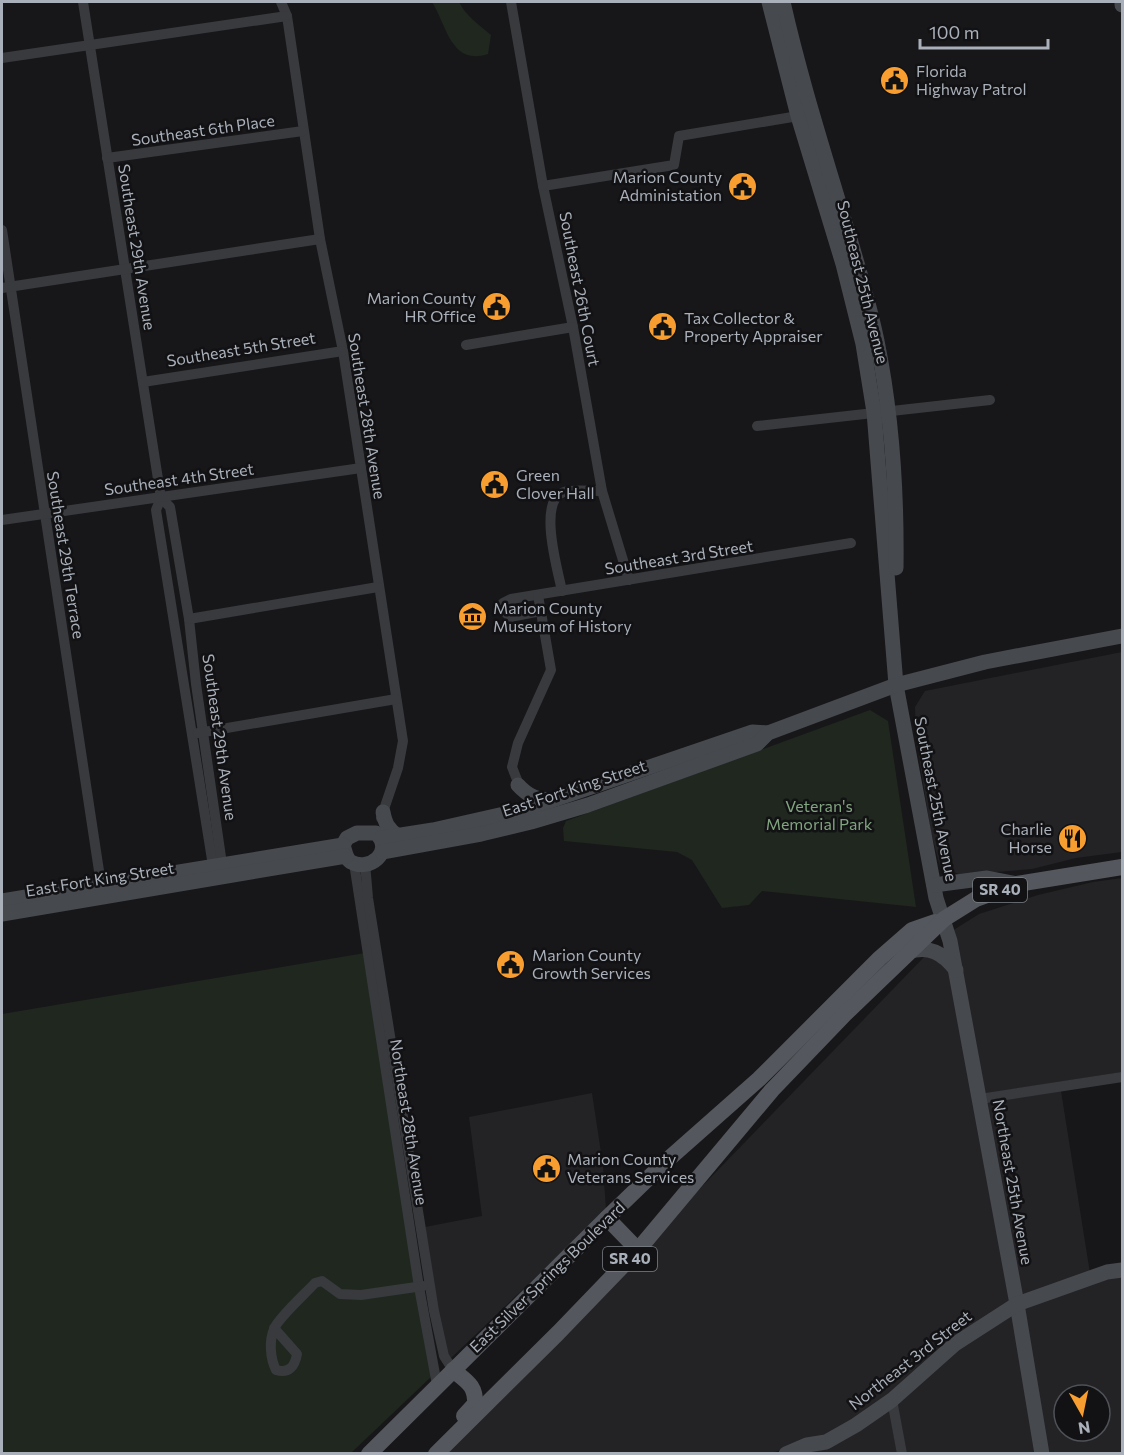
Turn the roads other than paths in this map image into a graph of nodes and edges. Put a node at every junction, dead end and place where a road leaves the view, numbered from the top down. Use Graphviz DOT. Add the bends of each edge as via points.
graph roads {
  1 [pos="83,2"];
  2 [pos="281,2"];
  3 [pos="512,2"];
  4 [pos="769,2"];
  5 [pos="783,2"];
  6 [pos="286,16"];
  7 [pos="90,44"];
  8 [pos="2,57"];
  9 [pos="805,115"];
  10 [pos="303,131"];
  11 [pos="107,158"];
  12 [pos="543,186"];
  13 [pos="2,230"];
  14 [pos="320,239"];
  15 [pos="126,268"];
  16 [pos="6,288"];
  17 [pos="573,327"];
  18 [pos="466,345"];
  19 [pos="344,351"];
  20 [pos="143,382"];
  21 [pos="990,400"];
  22 [pos="881,411"];
  23 [pos="757,426"];
  24 [pos="361,468"];
  25 [pos="602,491"];
  26 [pos="161,498"];
  27 [pos="44,513"];
  28 [pos="2,520"];
  29 [pos="851,543"];
  30 [pos="629,580"];
  31 [pos="378,587"];
  32 [pos="562,591"];
  33 [pos="538,595"];
  34 [pos="541,611"];
  35 [pos="189,619"];
  36 [pos="1122,636"];
  37 [pos="896,685"];
  38 [pos="396,699"];
  39 [pos="203,733"];
  40 [pos="768,733"];
  41 [pos="191,734"];
  42 [pos="518,784"];
  43 [pos="556,800"];
  44 [pos="383,812"];
  45 [pos="503,814"];
  46 [pos="529,815"];
  47 [pos="398,836"];
  48 [pos="380,841"];
  49 [pos="352,857"];
  50 [pos="1122,867"];
  51 [pos="218,871"];
  52 [pos="101,884"];
  53 [pos="1017,884"];
  54 [pos="934,885"];
  55 [pos="2,901"];
  56 [pos="2,914"];
  57 [pos="944,919"];
  58 [pos="908,952"];
  59 [pos="956,970"];
  60 [pos="1122,1077"];
  61 [pos="980,1099"];
  62 [pos="607,1218"];
  63 [pos="638,1250"];
  64 [pos="1122,1270"];
  65 [pos="424,1286"];
  66 [pos="1017,1304"];
  67 [pos="274,1328"];
  68 [pos="453,1370"];
  69 [pos="437,1386"];
  70 [pos="892,1400"];
  71 [pos="369,1454"];
  72 [pos="428,1454"];
  73 [pos="436,1454"];
  74 [pos="786,1454"];
  75 [pos="902,1454"];
  76 [pos="1042,1454"];
  1 -- 7 [label="street, Southeast 29th Avenue"];
  2 -- 6 [label="street, Southeast 28th Avenue"];
  3 -- 12 [label="street, Southeast 26th Court"];
  4 -- 9 [label="street, Southeast 25th Avenue"];
  5 -- 9 [label="street, Southeast 25th Avenue"];
  6 -- 7 [label="street"];
  6 -- 10 [label="street, Southeast 28th Avenue"];
  7 -- 8 [label="street"];
  7 -- 11 [label="street, Southeast 29th Avenue"];
  9 -- 12 [label="street" via="679,136 674,165"];
  9 -- 22 [label="street, Southeast 25th Avenue"];
  10 -- 11 [label="street, Southeast 6th Place"];
  10 -- 14 [label="street, Southeast 28th Avenue"];
  11 -- 15 [label="street, Southeast 29th Avenue"];
  12 -- 17 [label="street, Southeast 26th Court"];
  13 -- 16 [label="street, Southeast 29th Terrace"];
  14 -- 15 [label="street"];
  14 -- 19 [label="street, Southeast 28th Avenue"];
  15 -- 16 [label="street"];
  15 -- 20 [label="street, Southeast 29th Avenue"];
  16 -- 27 [label="street, Southeast 29th Terrace"];
  17 -- 18 [label="street"];
  17 -- 25 [label="street, Southeast 26th Court"];
  19 -- 20 [label="street, Southeast 5th Street"];
  19 -- 24 [label="street, Southeast 28th Avenue"];
  20 -- 26 [label="street, Southeast 29th Avenue"];
  21 -- 22 [label="street"];
  22 -- 23 [label="street"];
  22 -- 37 [label="street, Southeast 25th Avenue"];
  24 -- 26 [label="street, Southeast 4th Street"];
  24 -- 31 [label="street, Southeast 28th Avenue"];
  25 -- 30 [label="street, Southeast 26th Court"];
  25 -- 32 [label="street" via="564,491 556,497 550,529"];
  26 -- 27 [label="street, Southeast 4th Street"];
  26 -- 35 [label="street, Southeast 29th Avenue" via="170,507"];
  26 -- 41 [label="street, Southeast 29th Avenue" via="156,510"];
  27 -- 28 [label="street, Southeast 4th Street"];
  27 -- 52 [label="street, Southeast 29th Terrace"];
  29 -- 30 [label="street, Southeast 3rd Street"];
  30 -- 32 [label="street, Southeast 3rd Street"];
  31 -- 35 [label="street"];
  31 -- 38 [label="street, Southeast 28th Avenue"];
  32 -- 33 [label="street, Southeast 3rd Street"];
  33 -- 34 [label="street"];
  33 -- 34 [label="street, Southeast 3rd Street" via="503,603 504,611 510,617"];
  34 -- 42 [label="street" via="551,670 518,742 512,767"];
  35 -- 39 [label="street, Southeast 29th Avenue"];
  36 -- 37 [label="street, East Fort King Street" via="985,662"];
  37 -- 40 [label="street, East Fort King Street"];
  37 -- 54 [label="street, Southeast 25th Avenue"];
  38 -- 39 [label="street"];
  38 -- 44 [label="street, Southeast 28th Avenue" via="403,741"];
  39 -- 41 [label="street"];
  39 -- 51 [label="street, Southeast 29th Avenue"];
  40 -- 43 [label="street, East Fort King Street" via="752,732"];
  40 -- 46 [label="street, East Fort King Street" via="757,744 588,805"];
  41 -- 51 [label="street, Southeast 29th Avenue"];
  42 -- 43 [label="street" via="526,794"];
  42 -- 45 [label="street"];
  42 -- 46 [label="street"];
  43 -- 46 [label="street, East Fort King Street"];
  44 -- 47 [label="street" via="390,830"];
  44 -- 48 [label="street, Southeast 28th Avenue"];
  45 -- 46 [label="street, East Fort King Street"];
  45 -- 47 [label="street, East Fort King Street"];
  46 -- 48 [label="street, East Fort King Street" via="470,837"];
  47 -- 48 [label="street, East Fort King Street"];
  48 -- 49 [label="street" via="375,861"];
  48 -- 49 [label="street" via="357,833 347,838"];
  49 -- 51 [label="street, East Fort King Street"];
  49 -- 65 [label="street, Northeast 28th Avenue"];
  50 -- 53 [label="main road, East Silver Springs Boulevard / SR 40"];
  51 -- 52 [label="street, East Fort King Street"];
  51 -- 56 [label="street, East Fort King Street"];
  52 -- 55 [label="street, East Fort King Street"];
  53 -- 54 [label="street" via="987,878"];
  53 -- 57 [label="main road, East Silver Springs Boulevard / SR 40" via="976,899"];
  54 -- 57 [label="street, Southeast 25th Avenue"];
  57 -- 58 [label="main road, East Silver Springs Boulevard / SR 40"];
  57 -- 59 [label="street, Northeast 25th Avenue"];
  57 -- 62 [label="main road, East Silver Springs Boulevard / SR 40" via="912,930 888,951 759,1079"];
  58 -- 59 [label="street" via="928,949 941,953"];
  58 -- 63 [label="main road, East Silver Springs Boulevard / SR 40" via="772,1090"];
  59 -- 61 [label="street, Northeast 25th Avenue"];
  60 -- 61 [label="street"];
  61 -- 66 [label="street, Northeast 25th Avenue"];
  62 -- 63 [label="main road"];
  62 -- 68 [label="main road, East Silver Springs Boulevard / SR 40"];
  63 -- 73 [label="main road, East Silver Springs Boulevard / SR 40"];
  64 -- 66 [label="street, Northeast 3rd Street"];
  65 -- 67 [label="street" via="340,1294 322,1281 315,1283"];
  65 -- 68 [label="street, Northeast 28th Avenue" via="444,1356"];
  65 -- 69 [label="street, Northeast 28th Avenue"];
  66 -- 70 [label="street, Northeast 3rd Street" via="955,1344"];
  66 -- 76 [label="street, Northeast 25th Avenue"];
  68 -- 69 [label="main road, East Silver Springs Boulevard / SR 40"];
  68 -- 72 [label="main road" via="473,1387 475,1404"];
  69 -- 71 [label="main road, East Silver Springs Boulevard / SR 40"];
  70 -- 74 [label="street, Northeast 3rd Street" via="826,1442"];
  70 -- 75 [label="street"];
}
